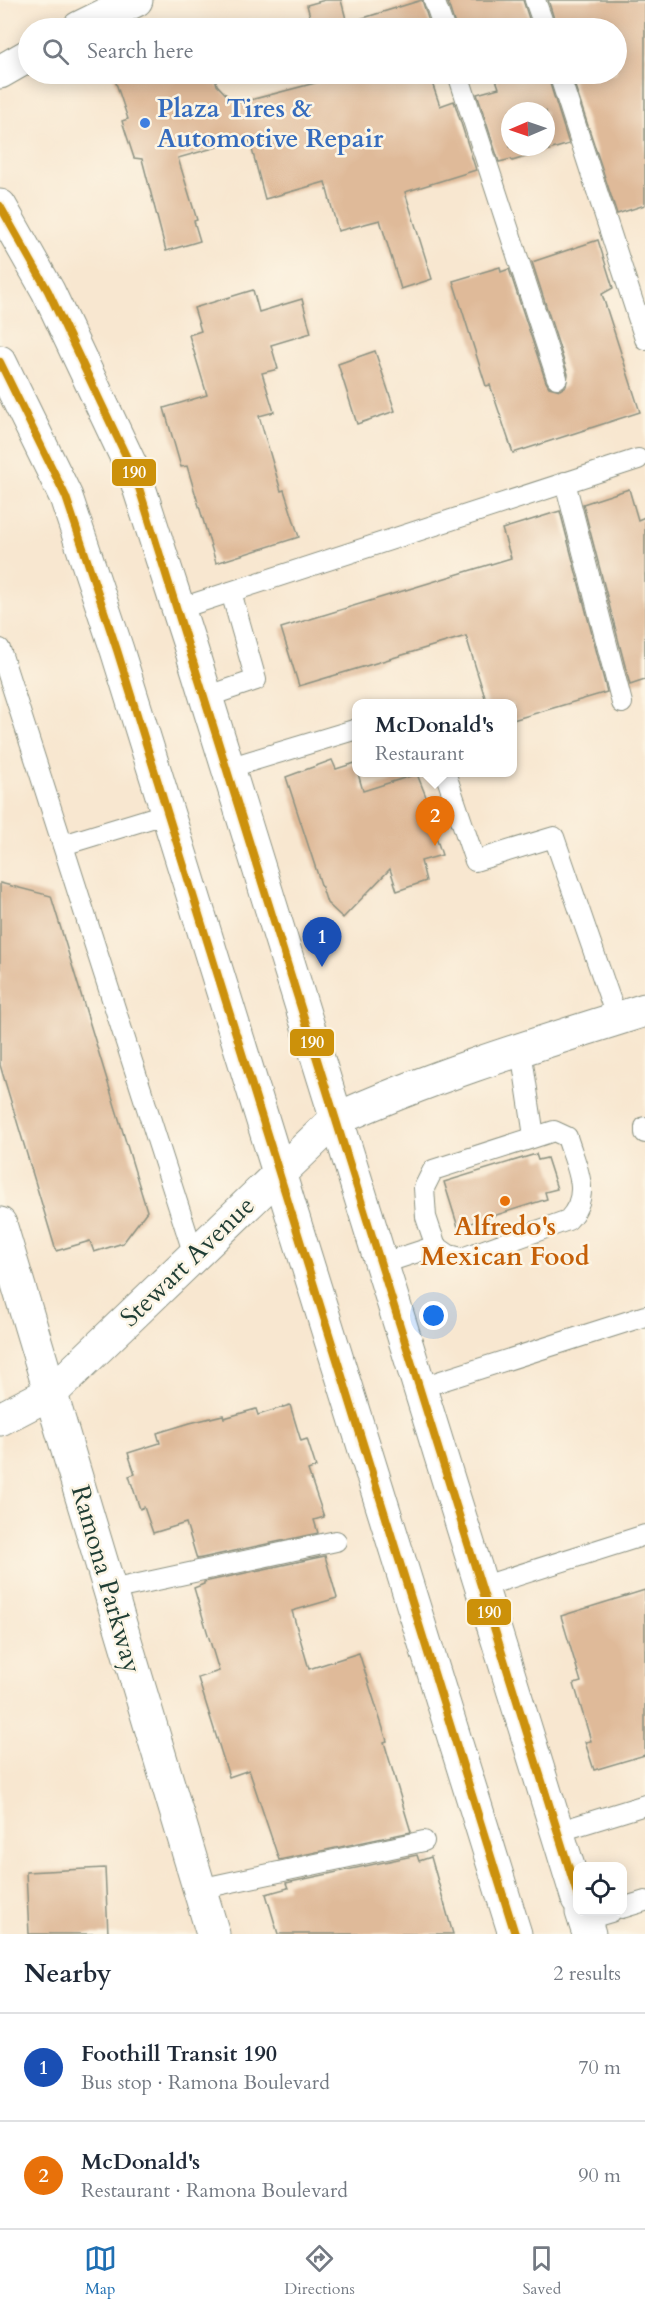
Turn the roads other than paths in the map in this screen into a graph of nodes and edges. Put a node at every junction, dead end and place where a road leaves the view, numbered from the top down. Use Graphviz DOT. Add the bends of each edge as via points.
graph roads {
  1 [pos="136,0"];
  2 [pos="435,0"];
  3 [pos="535,0"];
  4 [pos="99,18"];
  5 [pos="441,18"];
  6 [pos="541,18"];
  7 [pos="18,62"];
  8 [pos="0,72"];
  9 [pos="461,84"];
  10 [pos="562,84"];
  11 [pos="0,206"];
  12 [pos="645,339"];
  13 [pos="0,362"];
  14 [pos="557,378"];
  15 [pos="638,459"];
  16 [pos="565,482"];
  17 [pos="231,592"];
  18 [pos="178,609"];
  19 [pos="0,649"];
  20 [pos="206,697"];
  21 [pos="622,703"];
  22 [pos="352,731"];
  23 [pos="228,768"];
  24 [pos="447,777"];
  25 [pos="168,813"];
  26 [pos="63,845"];
  27 [pos="631,1014"];
  28 [pos="521,1050"];
  29 [pos="335,1120"];
  30 [pos="645,1127"];
  31 [pos="645,1133"];
  32 [pos="534,1136"];
  33 [pos="279,1172"];
  34 [pos="0,1224"];
  35 [pos="436,1246"];
  36 [pos="194,1255"];
  37 [pos="381,1264"];
  38 [pos="645,1316"];
  39 [pos="419,1388"];
  40 [pos="52,1392"];
  41 [pos="0,1419"];
  42 [pos="645,1535"];
  43 [pos="336,1541"];
  44 [pos="481,1587"];
  45 [pos="111,1590"];
  46 [pos="645,1805"];
  47 [pos="557,1832"];
  48 [pos="424,1841"];
  49 [pos="573,1874"];
  50 [pos="199,1889"];
  51 [pos="645,1900"];
  52 [pos="627,1906"];
  53 [pos="213,1934"];
  54 [pos="515,1934"];
  1 -- 4 [label="main road"];
  2 -- 5 [label="lane"];
  3 -- 6 [label="lane"];
  7 -- 8 [label="main road"];
  9 -- 14 [label="lane"];
  10 -- 12 [label="lane"];
  11 -- 18 [label="main road" via="48,291 135,475"];
  13 -- 25 [label="main road" via="66,497"];
  15 -- 16 [label="lane"];
  16 -- 17 [label="lane"];
  16 -- 21 [label="lane"];
  17 -- 18 [label="lane"];
  17 -- 20 [label="lane" via="256,680"];
  18 -- 20 [label="main road"];
  19 -- 26 [label="lane"];
  20 -- 23 [label="main road"];
  22 -- 23 [label="lane"];
  23 -- 29 [label="main road"];
  24 -- 27 [label="lane" via="475,861 554,837"];
  25 -- 26 [label="lane"];
  25 -- 33 [label="main road"];
  26 -- 36 [label="lane"];
  27 -- 28 [label="main road, Stewart Avenue"];
  28 -- 29 [label="main road, Stewart Avenue" via="395,1093"];
  28 -- 32 [label="lane"];
  29 -- 33 [label="main road, Stewart Avenue"];
  29 -- 37 [label="main road"];
  30 -- 31 [label="lane"];
  32 -- 35 [label="lane" via="434,1170 424,1188 426,1217"];
  32 -- 35 [label="lane" via="554,1131 567,1137 583,1193 578,1209 568,1220 462,1257 449,1255"];
  33 -- 36 [label="main road, Stewart Avenue"];
  33 -- 54 [label="main road"];
  34 -- 40 [label="main road, Ramona Parkway"];
  35 -- 37 [label="lane"];
  36 -- 40 [label="main road, Stewart Avenue"];
  37 -- 39 [label="main road"];
  38 -- 39 [label="lane"];
  39 -- 44 [label="main road"];
  40 -- 41 [label="main road, Stewart Avenue"];
  40 -- 45 [label="main road, Ramona Parkway"];
  42 -- 44 [label="lane"];
  43 -- 45 [label="lane"];
  44 -- 47 [label="main road"];
  45 -- 50 [label="main road, Ramona Parkway"];
  46 -- 47 [label="lane"];
  47 -- 49 [label="main road"];
  48 -- 50 [label="lane"];
  50 -- 53 [label="main road, Ramona Parkway"];
  51 -- 52 [label="lane"];
}
